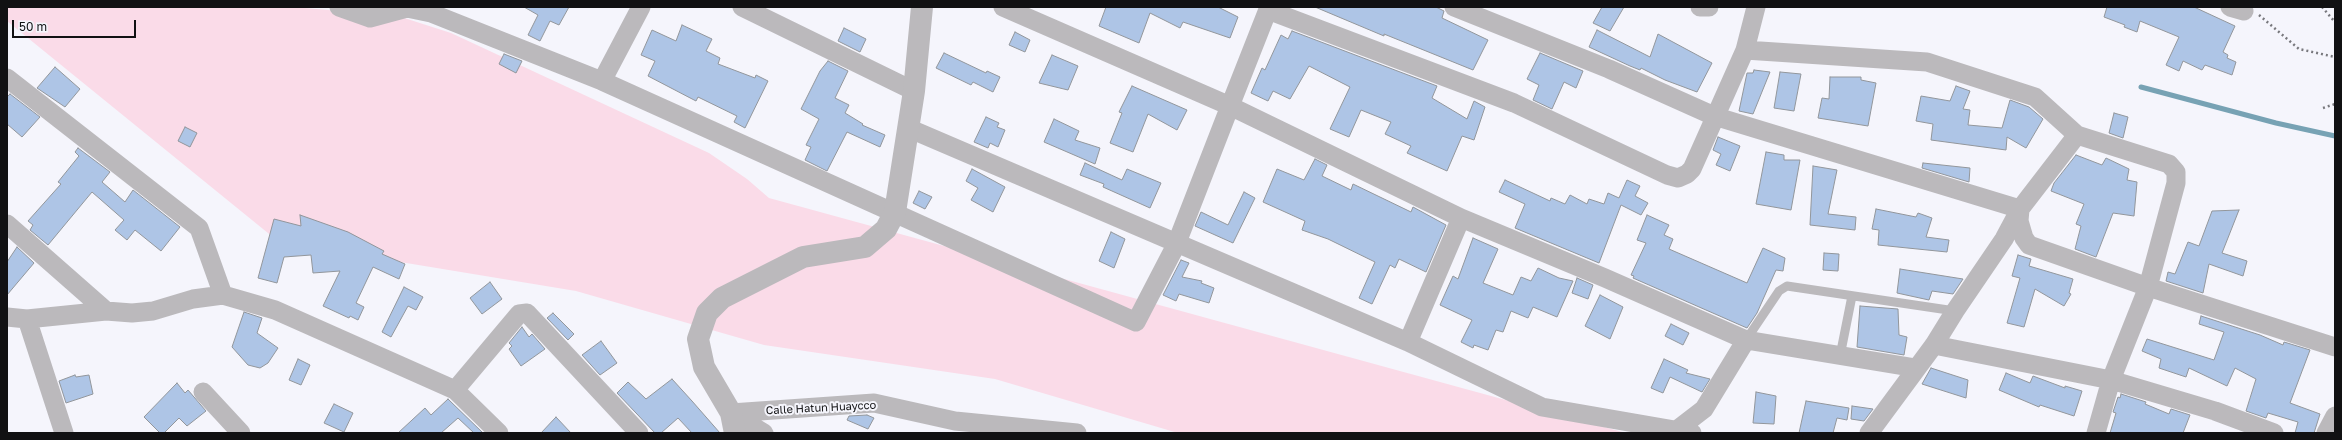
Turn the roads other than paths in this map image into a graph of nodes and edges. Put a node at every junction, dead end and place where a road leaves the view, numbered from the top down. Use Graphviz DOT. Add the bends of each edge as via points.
graph roads {
  1 [pos="339,7"];
  2 [pos="641,7"];
  3 [pos="742,7"];
  4 [pos="922,7"];
  5 [pos="1004,7"];
  6 [pos="1454,7"];
  7 [pos="1700,7"];
  8 [pos="1709,7"];
  9 [pos="1756,7"];
  10 [pos="1269,9"];
  11 [pos="372,12"];
  12 [pos="1745,50"];
  13 [pos="7,78"];
  14 [pos="602,81"];
  15 [pos="914,90"];
  16 [pos="1230,106"];
  17 [pos="1714,116"];
  18 [pos="908,128"];
  19 [pos="2077,135"];
  20 [pos="2020,209"];
  21 [pos="895,212"];
  22 [pos="1461,218"];
  23 [pos="7,224"];
  24 [pos="1176,244"];
  25 [pos="2148,287"];
  26 [pos="223,295"];
  27 [pos="1852,296"];
  28 [pos="106,311"];
  29 [pos="1955,311"];
  30 [pos="7,317"];
  31 [pos="27,319"];
  32 [pos="1746,340"];
  33 [pos="1408,342"];
  34 [pos="1934,344"];
  35 [pos="2335,347"];
  36 [pos="1840,356"];
  37 [pos="1916,368"];
  38 [pos="2111,380"];
  39 [pos="455,390"];
  40 [pos="203,392"];
  41 [pos="907,410"];
  42 [pos="2335,416"];
  43 [pos="733,423"];
  44 [pos="1685,431"];
  45 [pos="64,433"];
  46 [pos="241,433"];
  47 [pos="499,433"];
  48 [pos="639,433"];
  49 [pos="764,433"];
  50 [pos="947,433"];
  51 [pos="1077,433"];
  52 [pos="1869,433"];
  53 [pos="2096,433"];
  54 [pos="2274,433"];
  55 [pos="2326,433"];
  1 -- 11 [label="street"];
  2 -- 14 [label="street"];
  3 -- 15 [label="street"];
  4 -- 15 [label="street"];
  5 -- 16 [label="street"];
  6 -- 17 [label="street" via="1609,69"];
  7 -- 8 [label="street"];
  9 -- 12 [label="street"];
  10 -- 16 [label="street"];
  10 -- 17 [label="street" via="1514,103 1678,178 1692,169"];
  11 -- 14 [label="street" via="407,8 431,13"];
  12 -- 17 [label="street"];
  12 -- 19 [label="street" via="1927,62 2035,97"];
  13 -- 26 [label="street" via="199,228"];
  14 -- 21 [label="street"];
  15 -- 18 [label="street"];
  16 -- 22 [label="street"];
  16 -- 24 [label="street"];
  17 -- 20 [label="street"];
  18 -- 21 [label="street"];
  18 -- 24 [label="street"];
  19 -- 20 [label="street"];
  19 -- 25 [label="street" via="2169,164 2176,172 2176,183"];
  20 -- 25 [label="street" via="2019,221 2029,245"];
  20 -- 29 [label="street" via="2004,239"];
  21 -- 24 [label="street" via="1136,322"];
  21 -- 43 [label="street" via="886,229 864,247 803,257 722,298 707,313 698,339 704,367"];
  22 -- 32 [label="street"];
  22 -- 33 [label="street"];
  23 -- 28 [label="street"];
  24 -- 33 [label="street"];
  25 -- 35 [label="street"];
  25 -- 38 [label="street"];
  26 -- 28 [label="street" via="193,299 153,311"];
  26 -- 39 [label="street" via="275,310"];
  27 -- 29 [label="lane"];
  27 -- 32 [label="lane" via="1787,286"];
  27 -- 36 [label="lane"];
  28 -- 31 [label="street"];
  29 -- 34 [label="street"];
  30 -- 31 [label="street"];
  31 -- 45 [label="street"];
  32 -- 36 [label="street"];
  32 -- 44 [label="street" via="1704,409"];
  33 -- 44 [label="street" via="1542,407"];
  34 -- 37 [label="street"];
  34 -- 38 [label="street"];
  36 -- 37 [label="street"];
  37 -- 52 [label="street"];
  38 -- 53 [label="street"];
  38 -- 54 [label="street" via="2215,411"];
  39 -- 47 [label="street"];
  39 -- 48 [label="street" via="519,314 527,313"];
  40 -- 46 [label="street"];
  41 -- 43 [label="street, Calle Hatun Huaycco" via="874,403"];
  41 -- 50 [label="street"];
  41 -- 51 [label="street, Calle Hatun Huaycco" via="956,421"];
  42 -- 55 [label="street"];
  43 -- 49 [label="street"];
}
